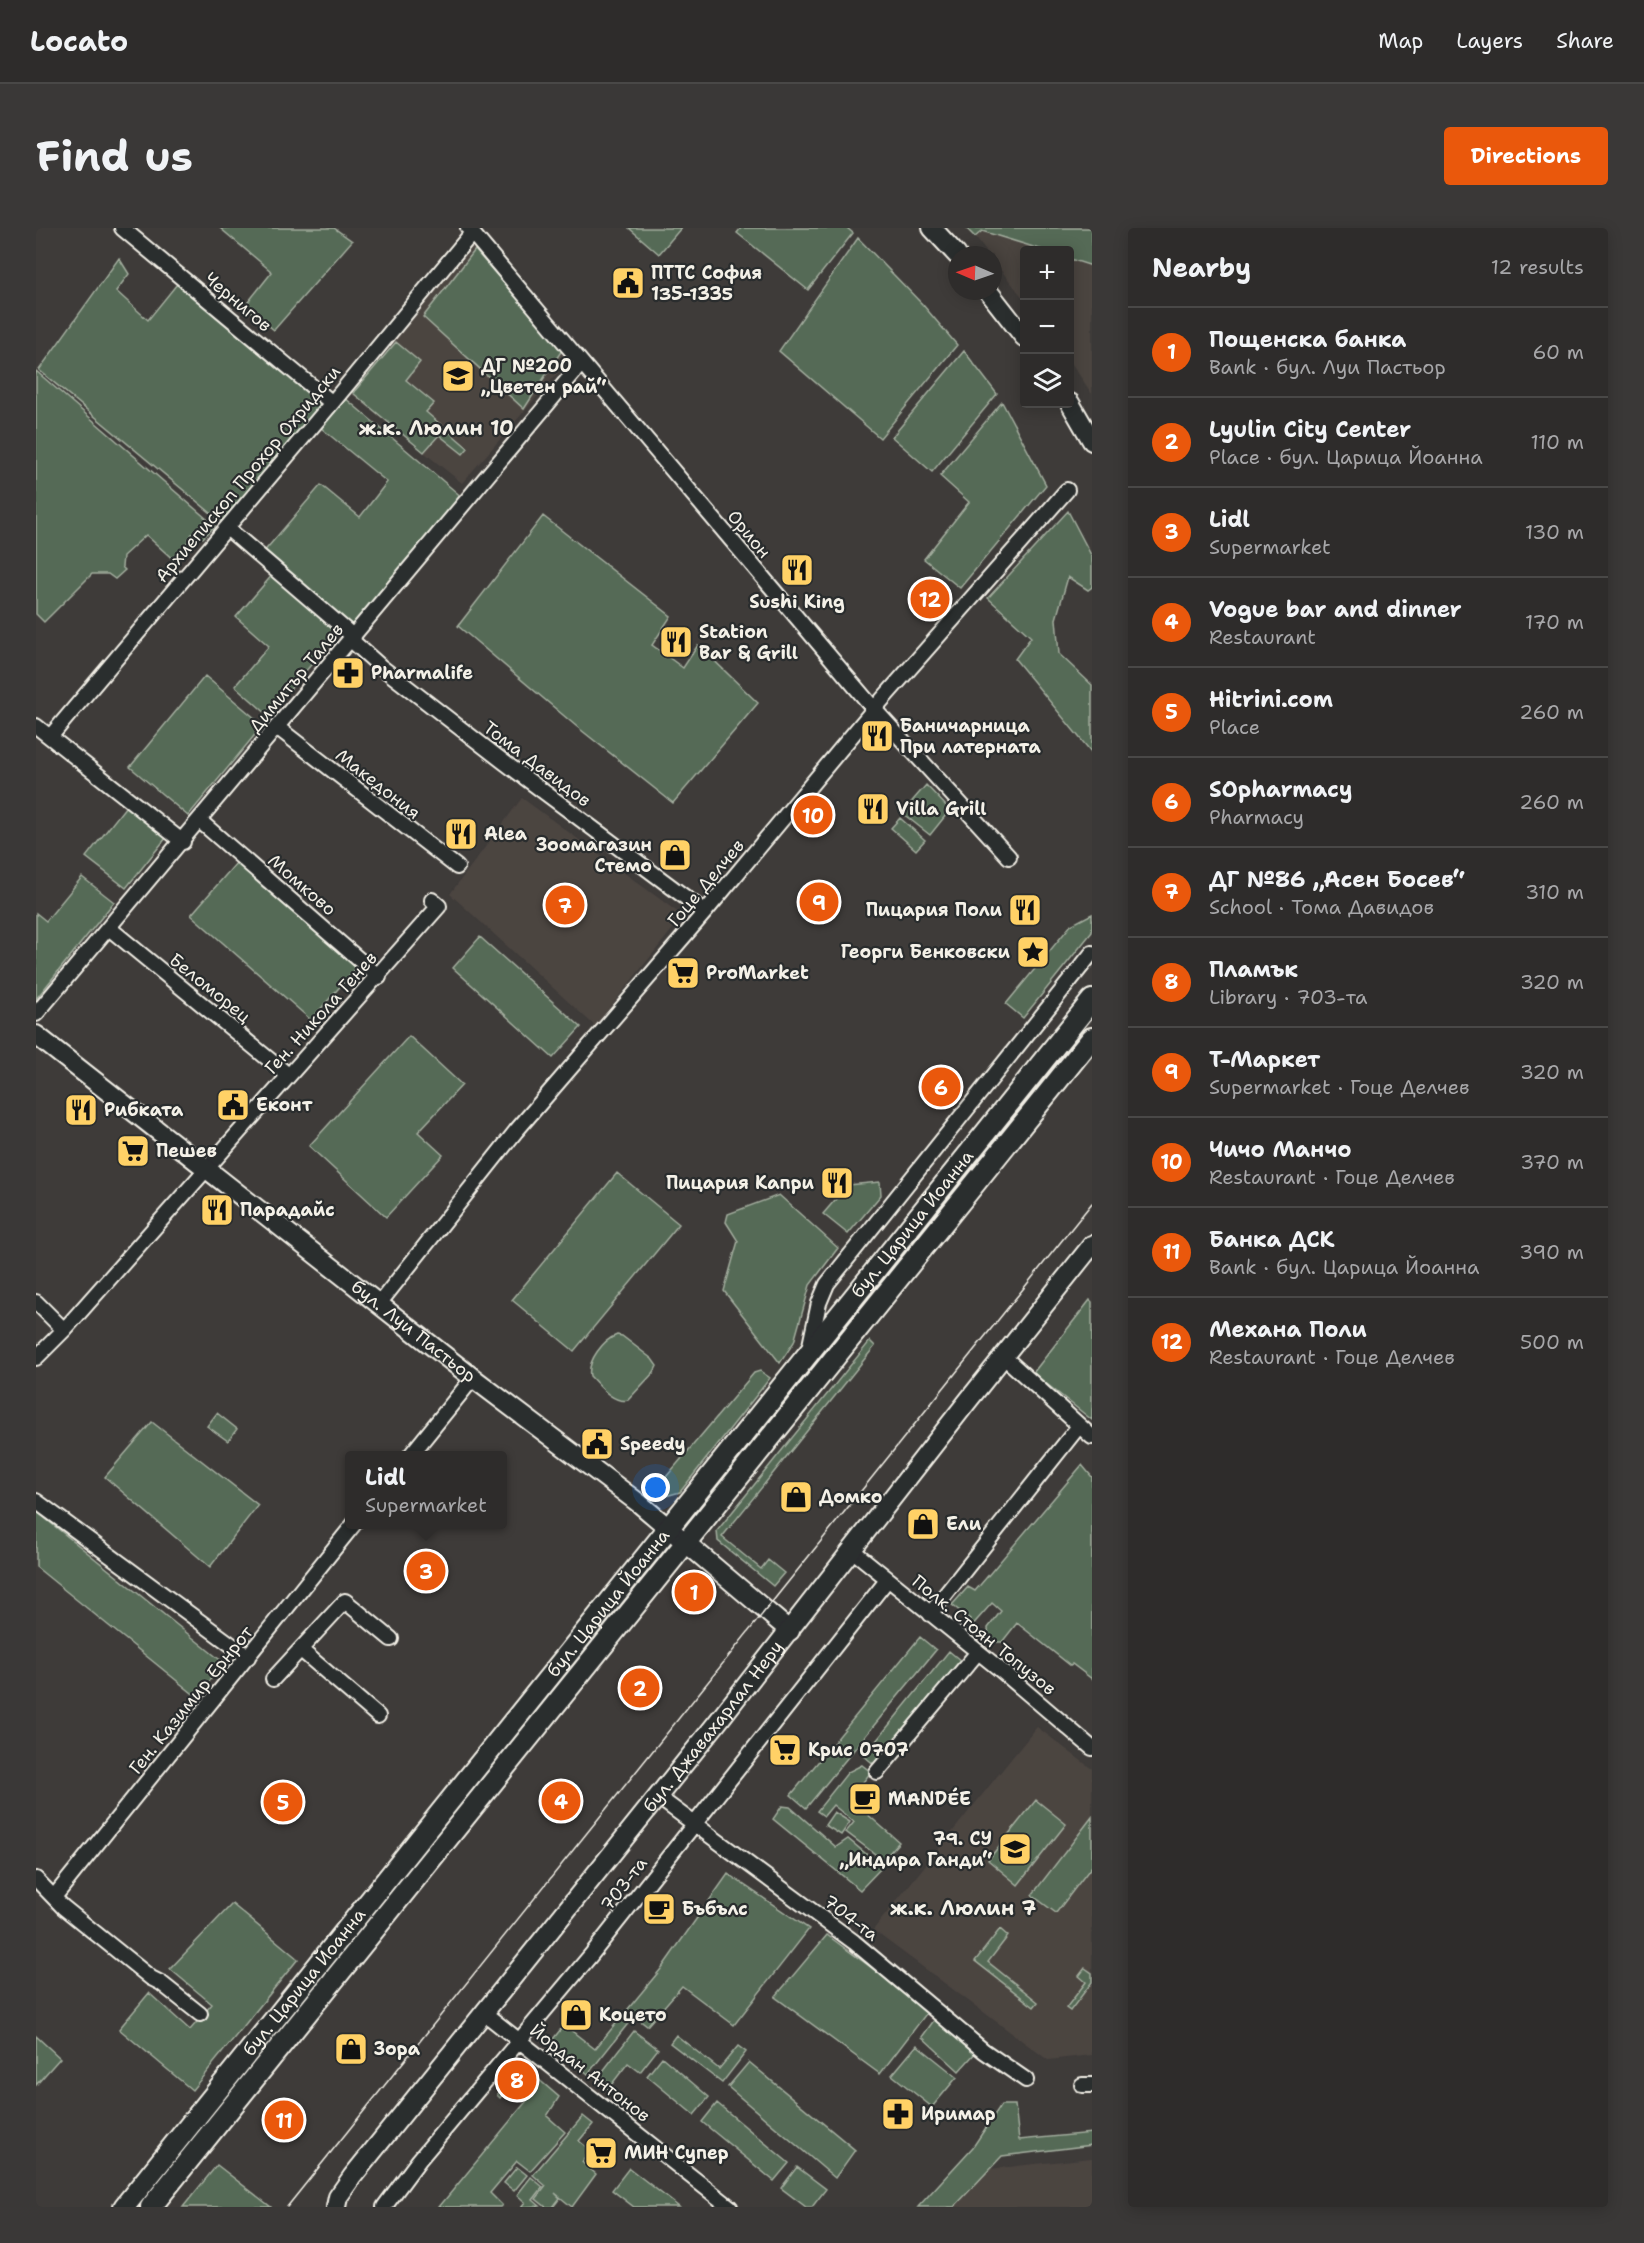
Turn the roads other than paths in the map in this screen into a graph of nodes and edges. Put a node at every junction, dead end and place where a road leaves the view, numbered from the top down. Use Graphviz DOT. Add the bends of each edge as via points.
graph roads {
  1 [pos="122,228"];
  2 [pos="932,228"];
  3 [pos="470,230"];
  4 [pos="949,246"];
  5 [pos="995,300"];
  6 [pos="1020,332"];
  7 [pos="581,364"];
  8 [pos="332,403"];
  9 [pos="1073,408"];
  10 [pos="1092,441"];
  11 [pos="1067,490"];
  12 [pos="227,528"];
  13 [pos="352,638"];
  14 [pos="874,709"];
  15 [pos="36,726"];
  16 [pos="278,728"];
  17 [pos="50,737"];
  18 [pos="200,821"];
  19 [pos="183,842"];
  20 [pos="1009,857"];
  21 [pos="457,867"];
  22 [pos="435,903"];
  23 [pos="705,912"];
  24 [pos="109,928"];
  25 [pos="1092,953"];
  26 [pos="379,976"];
  27 [pos="1092,1000"];
  28 [pos="36,1014"];
  29 [pos="36,1035"];
  30 [pos="1092,1038"];
  31 [pos="288,1075"];
  32 [pos="206,1168"];
  33 [pos="1092,1245"];
  34 [pos="36,1302"];
  35 [pos="378,1305"];
  36 [pos="64,1330"];
  37 [pos="808,1355"];
  38 [pos="1003,1356"];
  39 [pos="36,1358"];
  40 [pos="473,1378"];
  41 [pos="1079,1426"];
  42 [pos="1092,1437"];
  43 [pos="413,1451"];
  44 [pos="36,1501"];
  45 [pos="350,1529"];
  46 [pos="669,1529"];
  47 [pos="686,1543"];
  48 [pos="852,1550"];
  49 [pos="888,1579"];
  50 [pos="930,1614"];
  51 [pos="790,1631"];
  52 [pos="391,1639"];
  53 [pos="301,1650"];
  54 [pos="978,1652"];
  55 [pos="248,1657"];
  56 [pos="273,1680"];
  57 [pos="378,1716"];
  58 [pos="1092,1748"];
  59 [pos="877,1772"];
  60 [pos="658,1797"];
  61 [pos="693,1825"];
  62 [pos="36,1879"];
  63 [pos="54,1897"];
  64 [pos="484,2013"];
  65 [pos="200,2014"];
  66 [pos="520,2041"];
  67 [pos="1022,2078"];
  68 [pos="124,2207"];
  69 [pos="151,2207"];
  70 [pos="336,2207"];
  71 [pos="384,2207"];
  72 [pos="730,2207"];
  1 -- 8 [label="street, Чернигов"];
  2 -- 4 [label="street"];
  3 -- 7 [label="street, Орион"];
  3 -- 8 [label="street, Архиепископ Прохор Охридски"];
  5 -- 6 [label="street"];
  7 -- 13 [label="street, Димитър Талев"];
  7 -- 14 [label="street, Орион"];
  8 -- 12 [label="street, Архиепископ Прохор Охридски"];
  9 -- 10 [label="street"];
  11 -- 14 [label="street, Гоце Делчев"];
  12 -- 13 [label="street, Тома Давидов"];
  12 -- 17 [label="street, Архиепископ Прохор Охридски"];
  13 -- 16 [label="street, Димитър Талев"];
  13 -- 23 [label="street, Тома Давидов" via="380,666"];
  14 -- 20 [label="street, Орион"];
  14 -- 23 [label="street, Гоце Делчев"];
  15 -- 17 [label="street"];
  16 -- 18 [label="street, Димитър Талев"];
  16 -- 21 [label="street, Македония"];
  17 -- 19 [label="street"];
  18 -- 19 [label="street, Димитър Талев"];
  18 -- 26 [label="street, Момково"];
  19 -- 24 [label="street, Димитър Талев"];
  22 -- 26 [label="street, Ген. Никола Генев"];
  23 -- 35 [label="street, Гоце Делчев" via="516,1131"];
  24 -- 28 [label="street, Димитър Талев"];
  24 -- 31 [label="street, Беломорец"];
  25 -- 37 [label="street" via="827,1284"];
  26 -- 31 [label="street, Ген. Никола Генев"];
  27 -- 37 [label="main road, бул. Царица Йоанна"];
  29 -- 32 [label="street, бул. Луи Пастьор"];
  30 -- 47 [label="main road, бул. Царица Йоанна"];
  31 -- 32 [label="street, Ген. Никола Генев"];
  32 -- 35 [label="street, бул. Луи Пастьор"];
  32 -- 36 [label="street, Ген. Никола Генев"];
  33 -- 38 [label="street, бул. Джавахарлал Неру"];
  34 -- 36 [label="street"];
  35 -- 40 [label="street, бул. Луи Пастьор"];
  36 -- 39 [label="street, Ген. Никола Генев"];
  37 -- 46 [label="main road, бул. Царица Йоанна"];
  38 -- 41 [label="street"];
  38 -- 48 [label="street, бул. Джавахарлал Неру"];
  40 -- 43 [label="street"];
  40 -- 46 [label="street, бул. Луи Пастьор"];
  41 -- 42 [label="street"];
  41 -- 50 [label="street"];
  44 -- 55 [label="street"];
  45 -- 55 [label="street, Ген. Казимир Ернрот"];
  46 -- 47 [label="street, бул. Луи Пастьор"];
  46 -- 68 [label="main road, бул. Царица Йоанна"];
  47 -- 51 [label="street, бул. Луи Пастьор"];
  47 -- 69 [label="main road, бул. Царица Йоанна"];
  48 -- 49 [label="street, Полк. Стоян Топузов"];
  48 -- 51 [label="street, бул. Джавахарлал Неру"];
  49 -- 50 [label="street, Полк. Стоян Топузов"];
  49 -- 61 [label="street, 703-та"];
  50 -- 54 [label="street, Полк. Стоян Топузов"];
  51 -- 60 [label="street, бул. Джавахарлал Неру"];
  52 -- 53 [label="street" via="345,1601"];
  53 -- 56 [label="street"];
  53 -- 57 [label="street"];
  54 -- 58 [label="street, Полк. Стоян Топузов"];
  54 -- 59 [label="street"];
  55 -- 63 [label="street, Ген. Казимир Ернрот"];
  60 -- 61 [label="street, 704-та"];
  60 -- 64 [label="street, бул. Джавахарлал Неру"];
  61 -- 66 [label="street, 703-та"];
  61 -- 67 [label="street, 704-та" via="854,1942"];
  62 -- 63 [label="street"];
  63 -- 65 [label="street"];
  64 -- 66 [label="street, Йордан Антонов"];
  64 -- 70 [label="street, бул. Джавахарлал Неру" via="352,2177"];
  66 -- 71 [label="street, 703-та" via="418,2160"];
  66 -- 72 [label="street, Йордан Антонов"];
}
